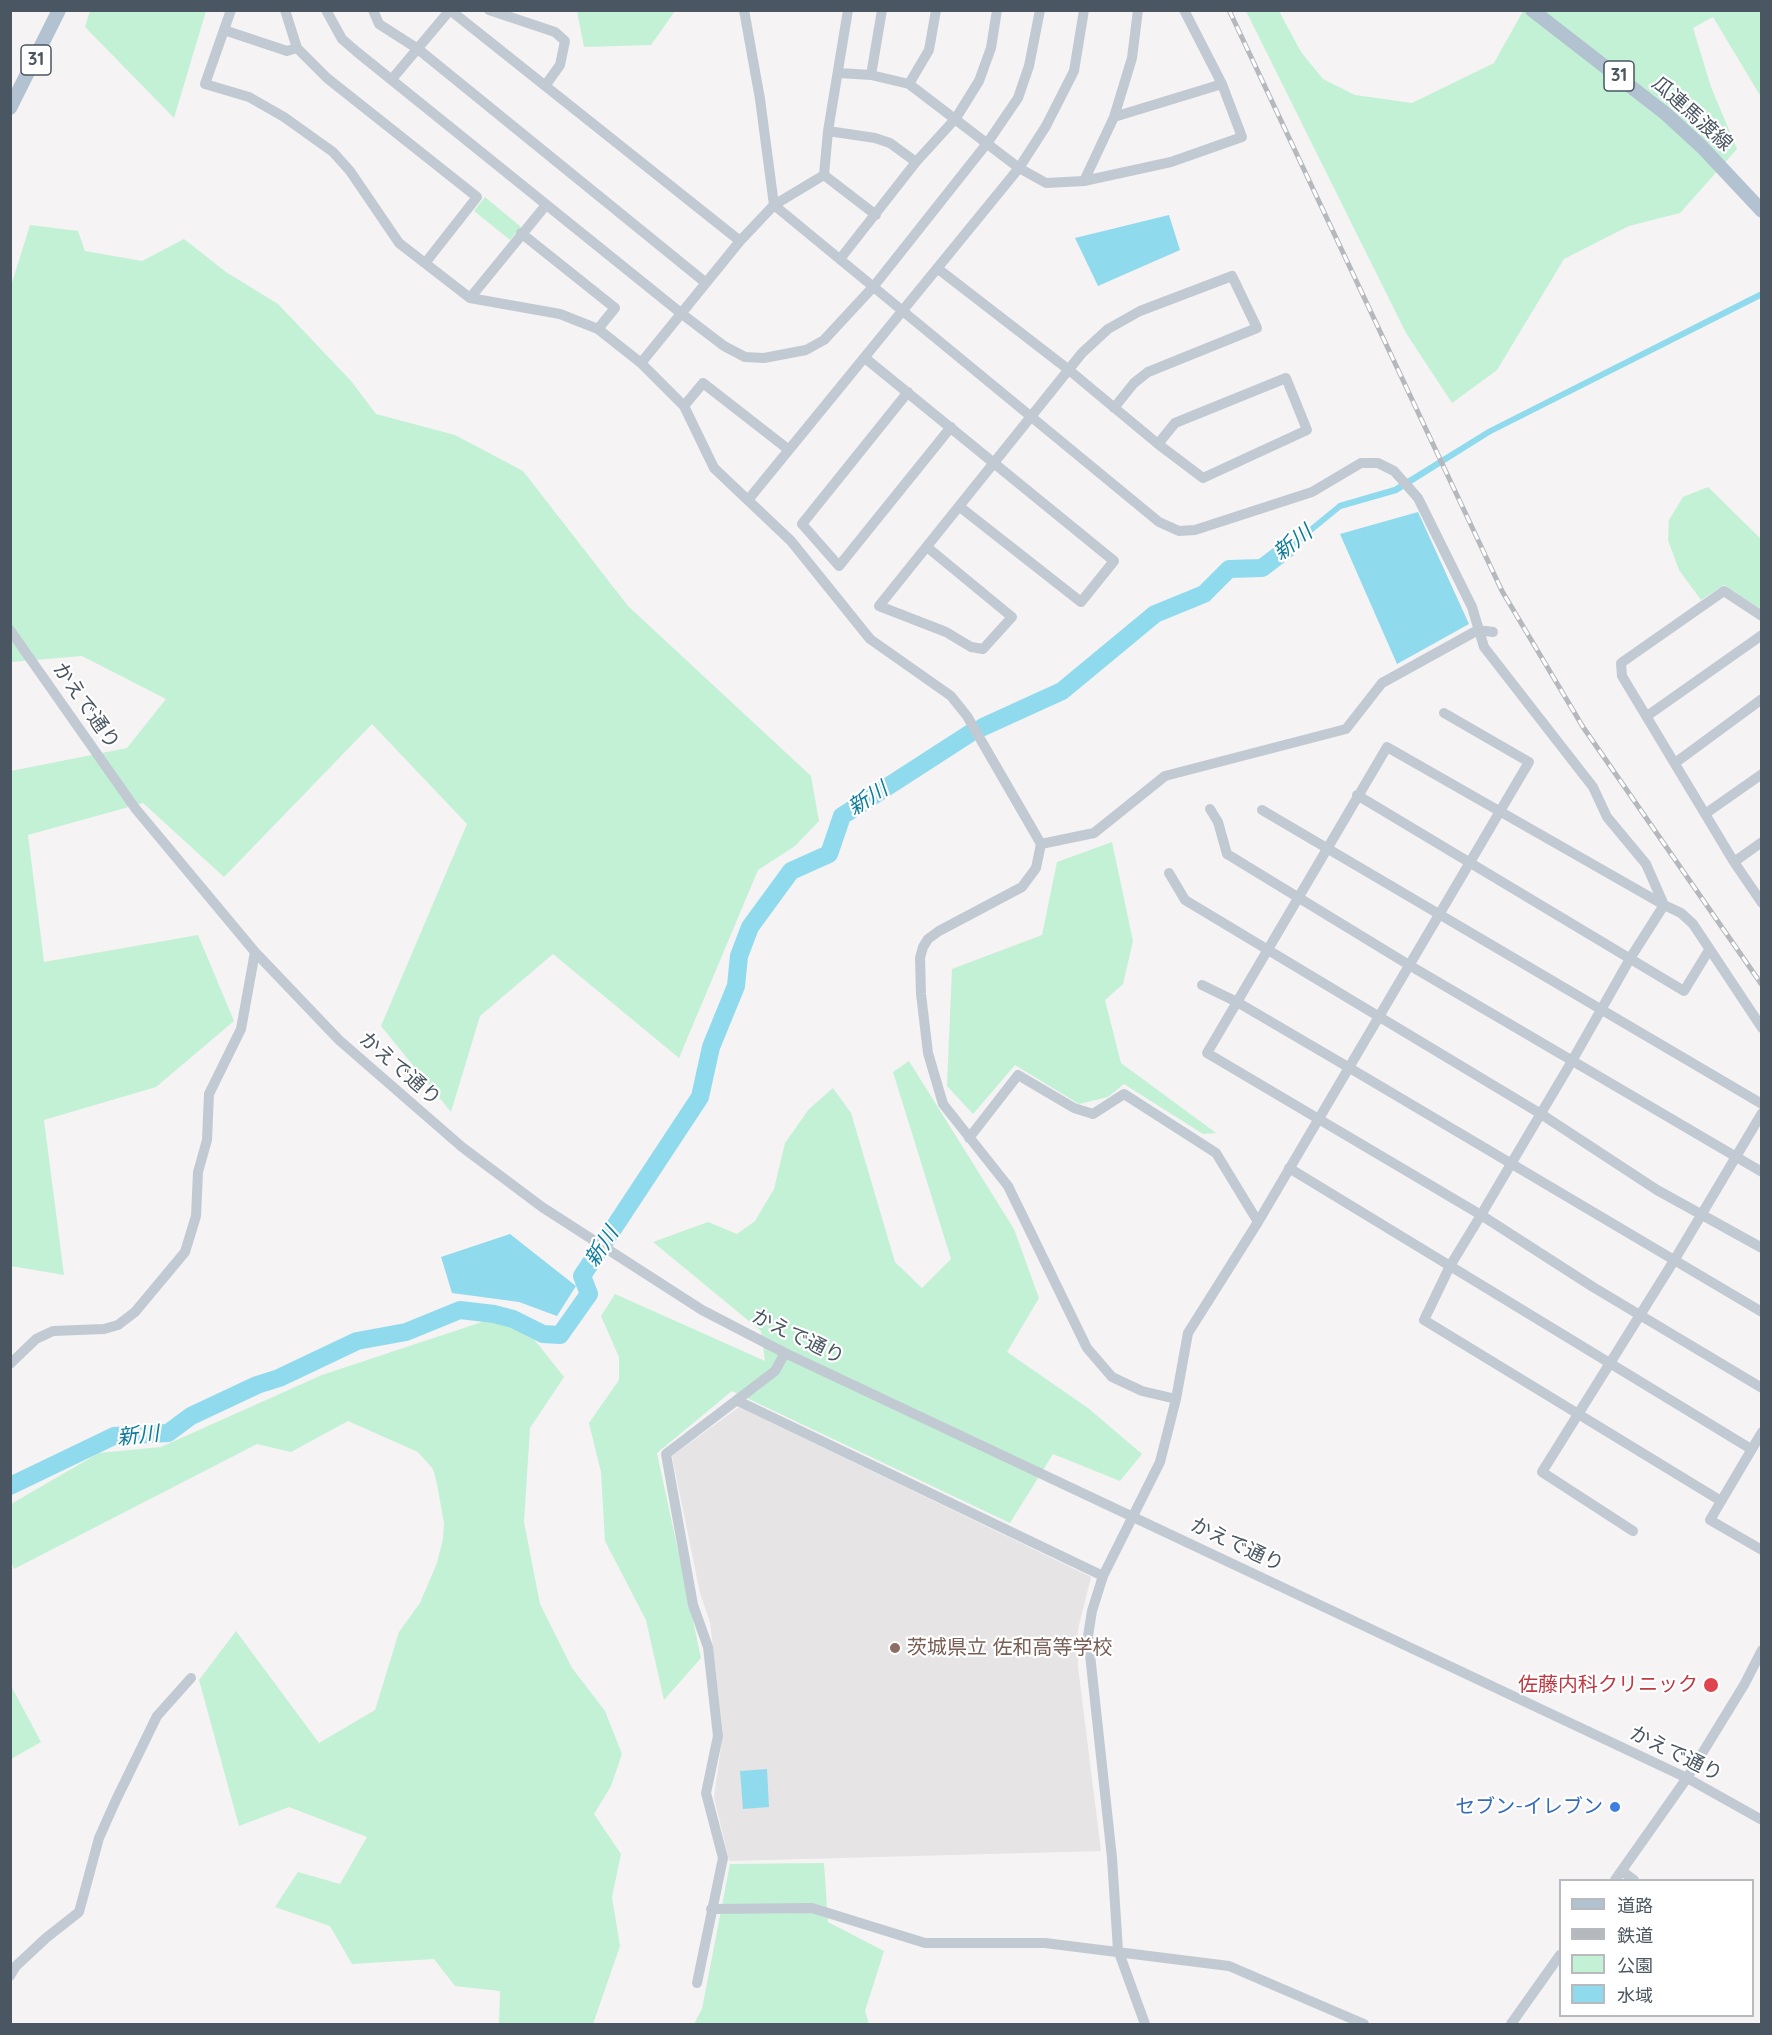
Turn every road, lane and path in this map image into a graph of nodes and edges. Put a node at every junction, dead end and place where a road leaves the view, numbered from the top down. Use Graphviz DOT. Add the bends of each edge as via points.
graph roads {
  1 [pos="59,10"];
  2 [pos="231,10"];
  3 [pos="285,10"];
  4 [pos="326,10"];
  5 [pos="373,10"];
  6 [pos="450,10"];
  7 [pos="489,10"];
  8 [pos="744,10"];
  9 [pos="848,10"];
  10 [pos="882,10"];
  11 [pos="936,10"];
  12 [pos="997,10"];
  13 [pos="1040,10"];
  14 [pos="1084,10"];
  15 [pos="1138,10"];
  16 [pos="1184,10"];
  17 [pos="1532,10"];
  18 [pos="224,30"];
  19 [pos="297,48"];
  20 [pos="418,49"];
  21 [pos="839,73"];
  22 [pos="871,75"];
  23 [pos="392,79"];
  24 [pos="909,84"];
  25 [pos="1222,84"];
  26 [pos="545,86"];
  27 [pos="10,108"];
  28 [pos="1113,117"];
  29 [pos="956,118"];
  30 [pos="828,131"];
  31 [pos="988,142"];
  32 [pos="916,162"];
  33 [pos="1019,168"];
  34 [pos="824,175"];
  35 [pos="1084,181"];
  36 [pos="546,205"];
  37 [pos="774,205"];
  38 [pos="1761,211"];
  39 [pos="876,215"];
  40 [pos="521,234"];
  41 [pos="740,241"];
  42 [pos="840,259"];
  43 [pos="426,262"];
  44 [pos="937,268"];
  45 [pos="706,283"];
  46 [pos="874,286"];
  47 [pos="470,298"];
  48 [pos="902,310"];
  49 [pos="682,314"];
  50 [pos="598,329"];
  51 [pos="865,358"];
  52 [pos="641,363"];
  53 [pos="1069,370"];
  54 [pos="908,392"];
  55 [pos="684,406"];
  56 [pos="1114,408"];
  57 [pos="1031,416"];
  58 [pos="951,428"];
  59 [pos="1158,444"];
  60 [pos="789,450"];
  61 [pos="994,463"];
  62 [pos="748,500"];
  63 [pos="960,507"];
  64 [pos="927,547"];
  65 [pos="1761,616"];
  66 [pos="10,630"];
  67 [pos="1478,630"];
  68 [pos="1493,632"];
  69 [pos="1761,635"];
  70 [pos="1761,702"];
  71 [pos="1444,713"];
  72 [pos="1647,716"];
  73 [pos="1675,763"];
  74 [pos="1761,774"];
  75 [pos="1357,795"];
  76 [pos="1210,809"];
  77 [pos="1262,810"];
  78 [pos="1498,813"];
  79 [pos="1705,814"];
  80 [pos="1761,842"];
  81 [pos="1041,844"];
  82 [pos="1329,849"];
  83 [pos="1468,862"];
  84 [pos="1734,862"];
  85 [pos="1170,873"];
  86 [pos="1299,898"];
  87 [pos="1761,903"];
  88 [pos="1664,905"];
  89 [pos="1438,913"];
  90 [pos="1269,949"];
  91 [pos="1709,950"];
  92 [pos="255,952"];
  93 [pos="1631,957"];
  94 [pos="1409,965"];
  95 [pos="1202,985"];
  96 [pos="1237,1002"];
  97 [pos="1601,1009"];
  98 [pos="1379,1015"];
  99 [pos="1761,1028"];
  100 [pos="1572,1061"];
  101 [pos="1348,1067"];
  102 [pos="1761,1104"];
  103 [pos="1761,1113"];
  104 [pos="1541,1114"];
  105 [pos="1320,1118"];
  106 [pos="969,1138"];
  107 [pos="1737,1158"];
  108 [pos="1511,1164"];
  109 [pos="1289,1168"];
  110 [pos="1761,1172"];
  111 [pos="1481,1215"];
  112 [pos="1700,1215"];
  113 [pos="1258,1222"];
  114 [pos="1761,1248"];
  115 [pos="1675,1259"];
  116 [pos="1450,1266"];
  117 [pos="1761,1312"];
  118 [pos="1639,1315"];
  119 [pos="785,1353"];
  120 [pos="10,1364"];
  121 [pos="1609,1364"];
  122 [pos="1761,1388"];
  123 [pos="1176,1399"];
  124 [pos="738,1401"];
  125 [pos="1577,1416"];
  126 [pos="1761,1432"];
  127 [pos="1751,1449"];
  128 [pos="1721,1501"];
  129 [pos="1132,1516"];
  130 [pos="1632,1531"];
  131 [pos="1761,1550"];
  132 [pos="1103,1575"];
  133 [pos="1761,1650"];
  134 [pos="191,1678"];
  135 [pos="1687,1778"];
  136 [pos="1761,1820"];
  137 [pos="1622,1871"];
  138 [pos="1616,1879"];
  139 [pos="1632,1879"];
  140 [pos="711,1909"];
  141 [pos="1118,1950"];
  142 [pos="1559,1956"];
  143 [pos="10,1976"];
  144 [pos="697,1983"];
  145 [pos="1145,2025"];
  146 [pos="1364,2025"];
  147 [pos="1511,2025"];
  1 -- 27 [label="main road, 31"];
  2 -- 18 [label="street"];
  3 -- 19 [label="street"];
  4 -- 23 [label="street" via="342,39"];
  5 -- 20 [label="street" via="379,24"];
  6 -- 20 [label="street"];
  6 -- 26 [label="street"];
  7 -- 26 [label="street" via="555,32 565,41 560,65"];
  8 -- 37 [label="street"];
  9 -- 21 [label="street"];
  10 -- 22 [label="street"];
  11 -- 24 [label="street" via="929,50"];
  12 -- 29 [label="street" via="991,48 980,81"];
  13 -- 31 [label="street" via="1018,98"];
  14 -- 33 [label="street" via="1074,71"];
  15 -- 28 [label="street" via="1132,58"];
  16 -- 25 [label="street"];
  17 -- 38 [label="main road, 瓜連馬渡線 / 31" via="1636,89 1702,147"];
  18 -- 19 [label="street" via="286,51"];
  18 -- 43 [label="street" via="205,84 249,97 333,152 399,243"];
  19 -- 43 [label="street" via="327,78 477,197"];
  20 -- 23 [label="street"];
  20 -- 45 [label="street"];
  21 -- 22 [label="street"];
  21 -- 30 [label="street"];
  22 -- 24 [label="street"];
  23 -- 36 [label="street"];
  24 -- 29 [label="street"];
  25 -- 28 [label="street"];
  25 -- 35 [label="street" via="1242,137 1171,162"];
  26 -- 41 [label="street"];
  28 -- 35 [label="street"];
  29 -- 31 [label="street"];
  29 -- 32 [label="street"];
  30 -- 32 [label="street" via="890,143"];
  30 -- 34 [label="street"];
  31 -- 33 [label="street"];
  31 -- 46 [label="street"];
  32 -- 39 [label="street"];
  33 -- 35 [label="street" via="1046,183"];
  33 -- 44 [label="street"];
  34 -- 37 [label="street"];
  34 -- 39 [label="street"];
  36 -- 40 [label="street"];
  36 -- 49 [label="street"];
  37 -- 41 [label="street"];
  37 -- 42 [label="street"];
  39 -- 42 [label="street"];
  40 -- 47 [label="street"];
  40 -- 50 [label="street" via="615,308"];
  41 -- 45 [label="street"];
  42 -- 46 [label="street"];
  43 -- 47 [label="street"];
  44 -- 48 [label="street"];
  44 -- 53 [label="street"];
  45 -- 49 [label="street"];
  46 -- 48 [label="street"];
  46 -- 49 [label="street" via="824,340 785,356 746,357 724,346"];
  47 -- 50 [label="street" via="560,314"];
  48 -- 51 [label="street"];
  48 -- 57 [label="street"];
  49 -- 52 [label="street"];
  50 -- 52 [label="street"];
  51 -- 54 [label="street"];
  51 -- 60 [label="street"];
  52 -- 55 [label="street"];
  53 -- 56 [label="street"];
  53 -- 56 [label="street" via="1108,329 1140,311 1232,276 1257,328 1148,372"];
  53 -- 57 [label="street"];
  54 -- 58 [label="street"];
  54 -- 58 [label="street" via="802,524 839,566"];
  55 -- 60 [label="street" via="704,383"];
  55 -- 62 [label="street" via="714,468"];
  56 -- 59 [label="street"];
  57 -- 61 [label="street"];
  57 -- 67 [label="street" via="1159,522 1179,531 1195,530 1312,492 1361,463 1377,463 1394,471 1418,498 1472,608"];
  58 -- 61 [label="street"];
  59 -- 59 [label="street" via="1203,478 1307,430 1286,378 1175,423"];
  60 -- 62 [label="street"];
  61 -- 63 [label="street"];
  61 -- 63 [label="street" via="1114,561 1082,602"];
  62 -- 81 [label="street" via="791,541 870,639 951,696 967,716"];
  63 -- 64 [label="street"];
  64 -- 64 [label="street" via="879,606 983,649 1012,617"];
  65 -- 72 [label="street" via="1724,591 1621,663 1622,676"];
  66 -- 92 [label="street, かえで通り" via="135,808"];
  67 -- 68 [label="street"];
  67 -- 81 [label="street" via="1382,683 1346,729 1165,776 1094,833"];
  67 -- 88 [label="street" via="1484,646 1593,787 1607,817 1646,864"];
  69 -- 72 [label="street"];
  70 -- 73 [label="street"];
  71 -- 78 [label="street" via="1529,762"];
  72 -- 73 [label="street"];
  73 -- 79 [label="street"];
  74 -- 79 [label="street"];
  75 -- 78 [label="street" via="1387,747"];
  75 -- 82 [label="street"];
  75 -- 83 [label="street"];
  76 -- 86 [label="street" via="1227,854"];
  77 -- 82 [label="street"];
  78 -- 83 [label="street"];
  78 -- 88 [label="street"];
  79 -- 84 [label="street"];
  80 -- 84 [label="street"];
  81 -- 106 [label="street" via="1036,868 1022,887 928,939 920,958 928,1053 943,1104"];
  82 -- 86 [label="street"];
  82 -- 89 [label="street"];
  83 -- 89 [label="street"];
  83 -- 93 [label="street"];
  84 -- 87 [label="street"];
  85 -- 90 [label="street" via="1185,900"];
  86 -- 90 [label="street"];
  86 -- 94 [label="street"];
  88 -- 91 [label="street" via="1693,924"];
  88 -- 93 [label="street"];
  89 -- 94 [label="street"];
  89 -- 97 [label="street"];
  90 -- 96 [label="street"];
  90 -- 98 [label="street"];
  91 -- 93 [label="street" via="1684,991"];
  91 -- 99 [label="street"];
  92 -- 119 [label="street, かえで通り" via="339,1040 462,1147 517,1189 702,1310"];
  92 -- 120 [label="street" via="241,1029 209,1094 196,1216 185,1252 135,1312 118,1325 52,1331 36,1339"];
  93 -- 97 [label="street"];
  94 -- 98 [label="street"];
  94 -- 100 [label="street"];
  95 -- 96 [label="street"];
  96 -- 101 [label="street"];
  96 -- 105 [label="street" via="1207,1053"];
  97 -- 100 [label="street"];
  97 -- 102 [label="street"];
  98 -- 101 [label="street"];
  98 -- 104 [label="street"];
  100 -- 104 [label="street"];
  100 -- 107 [label="street"];
  101 -- 105 [label="street"];
  101 -- 108 [label="street"];
  103 -- 107 [label="street"];
  104 -- 108 [label="street"];
  104 -- 112 [label="street"];
  105 -- 109 [label="street"];
  105 -- 111 [label="street"];
  106 -- 113 [label="street" via="1017,1075 1074,1108 1093,1114 1124,1094 1216,1153"];
  106 -- 123 [label="street" via="1008,1186 1088,1348 1112,1377 1142,1391"];
  107 -- 110 [label="street"];
  107 -- 112 [label="street"];
  108 -- 111 [label="street"];
  108 -- 115 [label="street"];
  109 -- 113 [label="street"];
  109 -- 116 [label="street"];
  111 -- 116 [label="street"];
  111 -- 118 [label="street"];
  112 -- 114 [label="street"];
  112 -- 115 [label="street"];
  113 -- 123 [label="street" via="1188,1333"];
  115 -- 117 [label="street"];
  115 -- 118 [label="street"];
  116 -- 121 [label="street"];
  116 -- 125 [label="street" via="1424,1320"];
  118 -- 121 [label="street"];
  118 -- 122 [label="street"];
  119 -- 124 [label="street" via="776,1371"];
  119 -- 129 [label="street, かえで通り"];
  121 -- 125 [label="street"];
  121 -- 127 [label="street"];
  123 -- 129 [label="street" via="1160,1462"];
  124 -- 132 [label="street"];
  124 -- 140 [label="street" via="666,1454 693,1605 708,1647 718,1736 706,1793 723,1858"];
  125 -- 128 [label="street"];
  125 -- 130 [label="street" via="1542,1472"];
  126 -- 127 [label="street"];
  127 -- 128 [label="street"];
  128 -- 131 [label="street" via="1710,1520"];
  129 -- 132 [label="street"];
  129 -- 135 [label="street, かえで通り"];
  132 -- 141 [label="street" via="1088,1635 1113,1858"];
  133 -- 135 [label="street"];
  134 -- 143 [label="street" via="157,1716 121,1790 99,1838 79,1912 46,1938"];
  135 -- 136 [label="street, かえで通り"];
  135 -- 137 [label="street"];
  137 -- 138 [label="street"];
  137 -- 139 [label="street"];
  140 -- 141 [label="street" via="812,1908 925,1943 1045,1943"];
  140 -- 144 [label="street"];
  141 -- 145 [label="street"];
  141 -- 146 [label="street" via="1229,1966"];
  142 -- 147 [label="street"];
}
